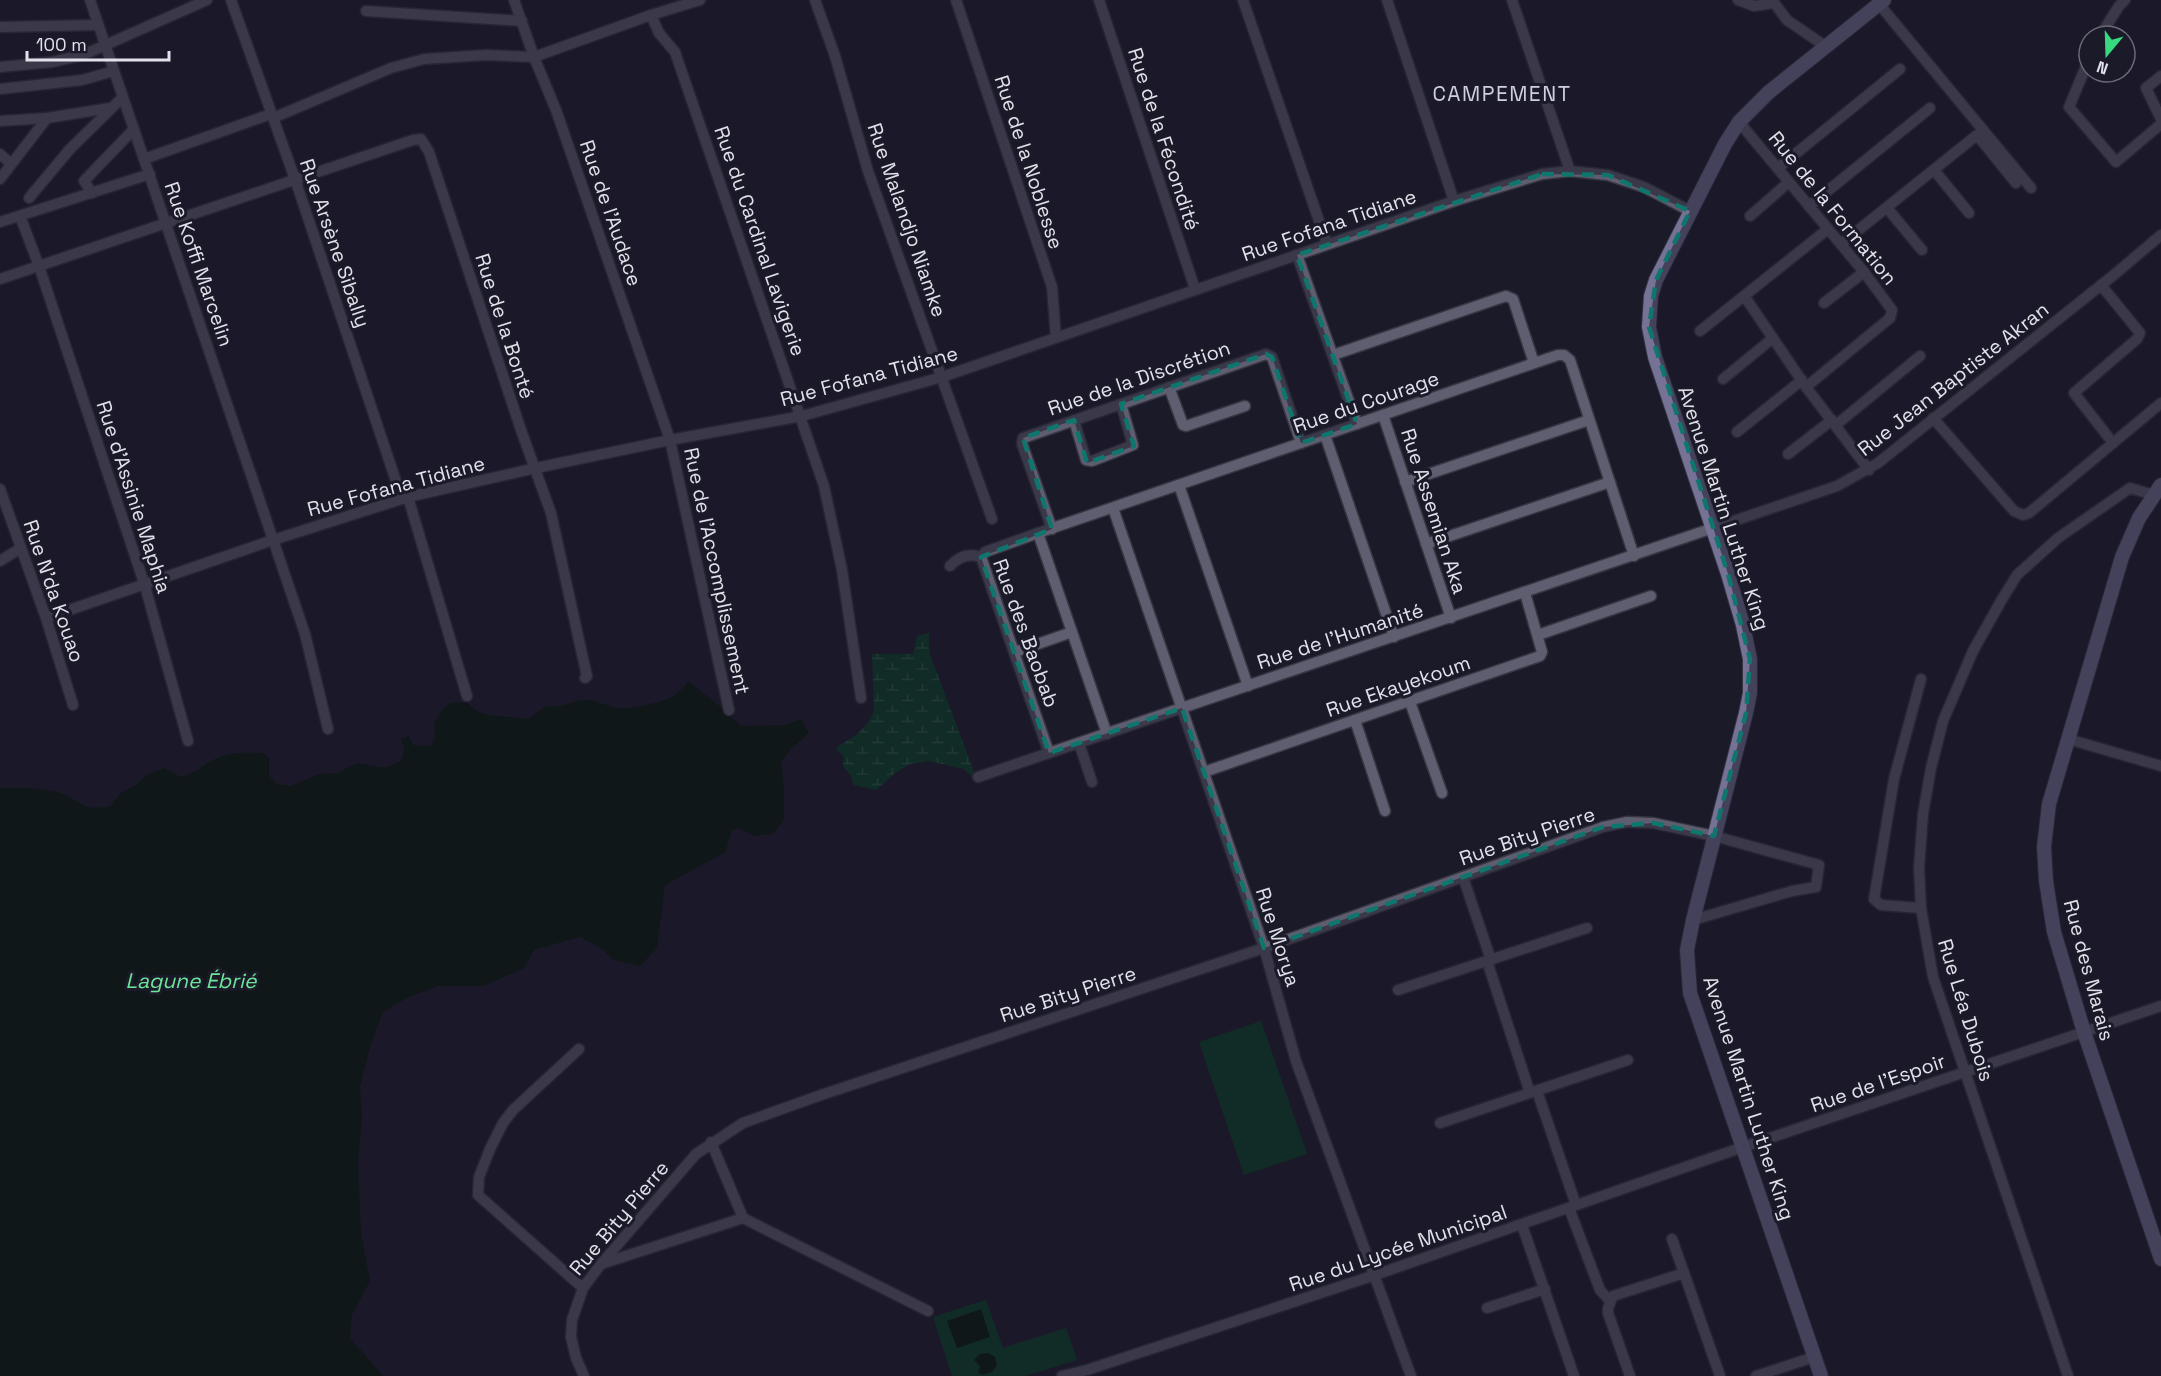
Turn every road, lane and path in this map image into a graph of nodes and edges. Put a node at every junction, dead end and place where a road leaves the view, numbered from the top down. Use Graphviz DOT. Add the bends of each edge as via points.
graph roads {
  1 [pos="90,0"];
  2 [pos="207,0"];
  3 [pos="231,0"];
  4 [pos="514,0"];
  5 [pos="700,0"];
  6 [pos="815,0"];
  7 [pos="956,0"];
  8 [pos="1099,0"];
  9 [pos="1243,0"];
  10 [pos="1387,0"];
  11 [pos="1512,0"];
  12 [pos="1738,0"];
  13 [pos="2126,0"];
  14 [pos="1773,2"];
  15 [pos="1881,2"];
  16 [pos="366,11"];
  17 [pos="651,15"];
  18 [pos="522,21"];
  19 [pos="2108,24"];
  20 [pos="98,25"];
  21 [pos="0,27"];
  22 [pos="1825,46"];
  23 [pos="105,47"];
  24 [pos="534,57"];
  25 [pos="0,67"];
  26 [pos="1899,69"];
  27 [pos="114,71"];
  28 [pos="2161,76"];
  29 [pos="2079,84"];
  30 [pos="0,89"];
  31 [pos="122,98"];
  32 [pos="110,108"];
  33 [pos="1930,108"];
  34 [pos="272,116"];
  35 [pos="47,118"];
  36 [pos="2161,119"];
  37 [pos="0,121"];
  38 [pos="1739,122"];
  39 [pos="2161,124"];
  40 [pos="133,130"];
  41 [pos="0,154"];
  42 [pos="144,159"];
  43 [pos="11,164"];
  44 [pos="1778,168"];
  45 [pos="1934,170"];
  46 [pos="1570,171"];
  47 [pos="150,174"];
  48 [pos="0,179"];
  49 [pos="295,179"];
  50 [pos="1789,182"];
  51 [pos="2016,183"];
  52 [pos="2031,188"];
  53 [pos="92,193"];
  54 [pos="29,198"];
  55 [pos="1454,201"];
  56 [pos="1809,206"];
  57 [pos="1887,208"];
  58 [pos="1689,211"];
  59 [pos="1970,213"];
  60 [pos="20,216"];
  61 [pos="1750,216"];
  62 [pos="0,222"];
  63 [pos="165,223"];
  64 [pos="1828,229"];
  65 [pos="2161,235"];
  66 [pos="1327,244"];
  67 [pos="1841,244"];
  68 [pos="1922,250"];
  69 [pos="1297,255"];
  70 [pos="39,266"];
  71 [pos="1864,272"];
  72 [pos="0,279"];
  73 [pos="2101,285"];
  74 [pos="1195,290"];
  75 [pos="1745,297"];
  76 [pos="1824,303"];
  77 [pos="1700,331"];
  78 [pos="1056,338"];
  79 [pos="1773,338"];
  80 [pos="1333,355"];
  81 [pos="1920,356"];
  82 [pos="1534,363"];
  83 [pos="942,377"];
  84 [pos="1723,379"];
  85 [pos="1804,384"];
  86 [pos="1169,387"];
  87 [pos="2161,403"];
  88 [pos="1121,404"];
  89 [pos="1245,406"];
  90 [pos="1383,415"];
  91 [pos="802,416"];
  92 [pos="1933,418"];
  93 [pos="1074,420"];
  94 [pos="1589,420"];
  95 [pos="1834,423"];
  96 [pos="1357,424"];
  97 [pos="1737,432"];
  98 [pos="1325,435"];
  99 [pos="670,440"];
  100 [pos="1301,443"];
  101 [pos="2113,443"];
  102 [pos="1788,454"];
  103 [pos="536,468"];
  104 [pos="1869,470"];
  105 [pos="1405,482"];
  106 [pos="1610,482"];
  107 [pos="1179,486"];
  108 [pos="0,489"];
  109 [pos="2158,490"];
  110 [pos="405,498"];
  111 [pos="1113,508"];
  112 [pos="992,519"];
  113 [pos="1052,528"];
  114 [pos="1713,529"];
  115 [pos="1038,533"];
  116 [pos="273,540"];
  117 [pos="1426,544"];
  118 [pos="21,548"];
  119 [pos="1634,556"];
  120 [pos="981,557"];
  121 [pos="0,561"];
  122 [pos="950,566"];
  123 [pos="145,586"];
  124 [pos="1525,593"];
  125 [pos="1651,596"];
  126 [pos="46,618"];
  127 [pos="1451,618"];
  128 [pos="1072,632"];
  129 [pos="1538,635"];
  130 [pos="1394,637"];
  131 [pos="1015,652"];
  132 [pos="585,678"];
  133 [pos="1922,679"];
  134 [pos="1248,686"];
  135 [pos="467,696"];
  136 [pos="861,698"];
  137 [pos="1410,702"];
  138 [pos="73,705"];
  139 [pos="1182,708"];
  140 [pos="729,710"];
  141 [pos="1355,720"];
  142 [pos="328,729"];
  143 [pos="1107,734"];
  144 [pos="2068,739"];
  145 [pos="188,741"];
  146 [pos="1079,743"];
  147 [pos="1049,753"];
  148 [pos="2161,766"];
  149 [pos="1204,772"];
  150 [pos="978,777"];
  151 [pos="1092,782"];
  152 [pos="1442,793"];
  153 [pos="1385,811"];
  154 [pos="1714,836"];
  155 [pos="1463,877"];
  156 [pos="1921,908"];
  157 [pos="1694,920"];
  158 [pos="1587,928"];
  159 [pos="1264,948"];
  160 [pos="1489,961"];
  161 [pos="1398,990"];
  162 [pos="2161,1006"];
  163 [pos="2084,1032"];
  164 [pos="579,1049"];
  165 [pos="1628,1060"];
  166 [pos="1965,1072"];
  167 [pos="1533,1092"];
  168 [pos="1440,1123"];
  169 [pos="711,1142"];
  170 [pos="1743,1147"];
  171 [pos="1573,1206"];
  172 [pos="743,1218"];
  173 [pos="1522,1225"];
  174 [pos="1672,1239"];
  175 [pos="2161,1259"];
  176 [pos="601,1264"];
  177 [pos="1684,1273"];
  178 [pos="1375,1275"];
  179 [pos="583,1288"];
  180 [pos="1545,1289"];
  181 [pos="1610,1301"];
  182 [pos="1487,1308"];
  183 [pos="928,1311"];
  184 [pos="1815,1357"];
  185 [pos="584,1376"];
  186 [pos="1062,1376"];
  187 [pos="1411,1376"];
  188 [pos="1574,1376"];
  189 [pos="1630,1376"];
  190 [pos="1720,1376"];
  191 [pos="1756,1376"];
  192 [pos="1821,1376"];
  193 [pos="2068,1376"];
  1 -- 20 [label="street, Rue Koffi Marcelin"];
  2 -- 23 [label="street"];
  3 -- 34 [label="street, Rue Arsène Sibally"];
  4 -- 18 [label="street, Rue de l'Audace"];
  5 -- 17 [label="street"];
  6 -- 83 [label="street, Rue Malandjo Niamke" via="868,171"];
  7 -- 78 [label="street, Rue de la Noblesse" via="1052,287"];
  8 -- 74 [label="street, Rue de la Fécondité"];
  9 -- 66 [label="street"];
  10 -- 55 [label="street"];
  11 -- 46 [label="street"];
  12 -- 14 [label="street" via="1754,6"];
  13 -- 19 [label="street"];
  14 -- 22 [label="street" via="1787,20"];
  15 -- 22 [label="street, Avenue Martin Luther King"];
  15 -- 52 [label="street"];
  16 -- 18 [label="street"];
  17 -- 24 [label="street"];
  17 -- 91 [label="street, Rue du Cardinal Lavigerie" via="659,33 675,52"];
  18 -- 24 [label="street, Rue de l'Audace"];
  20 -- 21 [label="street"];
  20 -- 23 [label="street, Rue Koffi Marcelin"];
  22 -- 38 [label="street, Avenue Martin Luther King" via="1768,92"];
  23 -- 25 [label="street" via="52,62"];
  23 -- 27 [label="street, Rue Koffi Marcelin"];
  24 -- 34 [label="street" via="424,59"];
  24 -- 99 [label="street, Rue de l'Audace"];
  26 -- 44 [label="street"];
  27 -- 30 [label="street" via="82,80"];
  27 -- 31 [label="street, Rue Koffi Marcelin"];
  28 -- 36 [label="street" via="2146,88"];
  29 -- 39 [label="street" via="2069,107 2116,162"];
  31 -- 32 [label="street"];
  31 -- 40 [label="street, Rue Koffi Marcelin"];
  32 -- 35 [label="street"];
  32 -- 54 [label="street"];
  33 -- 56 [label="street"];
  34 -- 42 [label="street"];
  34 -- 49 [label="street, Rue Arsène Sibally"];
  35 -- 37 [label="street"];
  35 -- 43 [label="street"];
  38 -- 44 [label="street, Rue de la Formation"];
  38 -- 58 [label="street, Avenue Martin Luther King"];
  40 -- 42 [label="street, Rue Koffi Marcelin"];
  40 -- 53 [label="street" via="84,181"];
  41 -- 43 [label="street"];
  42 -- 47 [label="street, Rue Koffi Marcelin"];
  43 -- 48 [label="street"];
  44 -- 50 [label="street, Rue de la Formation"];
  45 -- 51 [label="street" via="1977,135"];
  45 -- 57 [label="street"];
  45 -- 59 [label="street"];
  46 -- 55 [label="street, Rue Fofana Tidiane" via="1542,174"];
  46 -- 58 [label="street, Rue Fofana Tidiane" via="1608,175 1644,187"];
  47 -- 53 [label="street"];
  47 -- 63 [label="street, Rue Koffi Marcelin"];
  49 -- 63 [label="street"];
  49 -- 103 [label="street, Rue de la Bonté" via="421,139"];
  49 -- 110 [label="street, Rue Arsène Sibally"];
  50 -- 56 [label="street, Rue de la Formation"];
  50 -- 61 [label="street"];
  53 -- 60 [label="street"];
  55 -- 66 [label="street, Rue Fofana Tidiane"];
  56 -- 64 [label="street, Rue de la Formation"];
  57 -- 67 [label="street"];
  57 -- 68 [label="street"];
  58 -- 114 [label="street, Avenue Martin Luther King" via="1656,280 1649,327 1655,357"];
  60 -- 62 [label="street"];
  60 -- 70 [label="street, Rue d'Assinie Maphia"];
  63 -- 70 [label="street"];
  63 -- 116 [label="street, Rue Koffi Marcelin"];
  64 -- 67 [label="street, Rue de la Formation"];
  64 -- 75 [label="street"];
  65 -- 73 [label="street, Rue Jean Baptiste Akran"];
  66 -- 69 [label="street, Rue Fofana Tidiane"];
  67 -- 71 [label="street, Rue de la Formation"];
  69 -- 74 [label="street, Rue Fofana Tidiane"];
  69 -- 80 [label="street"];
  70 -- 72 [label="street"];
  70 -- 123 [label="street, Rue d'Assinie Maphia"];
  71 -- 76 [label="street"];
  71 -- 85 [label="street, Rue de la Formation" via="1892,310 1890,318"];
  73 -- 92 [label="street, Rue Jean Baptiste Akran"];
  73 -- 101 [label="street" via="2140,333 2074,393"];
  74 -- 78 [label="street, Rue Fofana Tidiane"];
  75 -- 77 [label="street"];
  75 -- 79 [label="street"];
  78 -- 83 [label="street, Rue Fofana Tidiane"];
  79 -- 84 [label="street"];
  79 -- 85 [label="street"];
  80 -- 82 [label="street" via="1506,296 1513,299"];
  80 -- 96 [label="street"];
  81 -- 95 [label="street"];
  82 -- 90 [label="street, Rue du Courage"];
  82 -- 94 [label="street, Rue du Courage" via="1558,355 1570,360"];
  83 -- 91 [label="street, Rue Fofana Tidiane"];
  83 -- 112 [label="street, Rue Malandjo Niamke"];
  85 -- 95 [label="street"];
  85 -- 97 [label="street"];
  86 -- 88 [label="street, Rue de la Discrétion"];
  86 -- 89 [label="street" via="1186,426"];
  86 -- 100 [label="street, Rue de la Discrétion" via="1269,354"];
  87 -- 101 [label="street"];
  88 -- 93 [label="street, Rue de la Discrétion"];
  88 -- 93 [label="street" via="1133,446 1092,461 1086,460"];
  90 -- 96 [label="street, Rue du Courage"];
  90 -- 105 [label="street, Rue Assemian Aka"];
  91 -- 99 [label="street, Rue Fofana Tidiane"];
  91 -- 136 [label="street, Rue du Cardinal Lavigerie" via="824,486 842,570"];
  92 -- 101 [label="street" via="2014,511 2023,515"];
  92 -- 104 [label="street, Rue Jean Baptiste Akran"];
  93 -- 113 [label="street, Rue de la Discrétion" via="1022,441"];
  94 -- 105 [label="street"];
  94 -- 106 [label="street, Rue du Courage"];
  95 -- 102 [label="street"];
  95 -- 104 [label="street"];
  96 -- 98 [label="street, Rue du Courage"];
  98 -- 100 [label="street, Rue du Courage"];
  98 -- 130 [label="street"];
  99 -- 103 [label="street, Rue Fofana Tidiane"];
  99 -- 140 [label="street, Rue de l'Accomplissement"];
  100 -- 107 [label="street, Rue du Courage"];
  103 -- 110 [label="street, Rue Fofana Tidiane"];
  103 -- 132 [label="street, Rue de la Bonté" via="557,535"];
  104 -- 114 [label="street, Rue Jean Baptiste Akran" via="1837,486"];
  105 -- 117 [label="street, Rue Assemian Aka"];
  106 -- 117 [label="street"];
  106 -- 119 [label="street, Rue du Courage"];
  107 -- 111 [label="street, Rue du Courage"];
  107 -- 134 [label="street"];
  108 -- 118 [label="street, Rue N'da Kouao"];
  109 -- 144 [label="street, Rue des Marais" via="2139,518 2122,557"];
  109 -- 156 [label="street, Rue Léa Dubois" via="2130,488 2058,538 2017,575 2001,601 1973,651 1943,722 1931,768 1919,868"];
  110 -- 116 [label="street, Rue Fofana Tidiane"];
  110 -- 135 [label="street, Rue Arsène Sibally"];
  111 -- 113 [label="street, Rue du Courage"];
  111 -- 139 [label="street, Rue Morya"];
  113 -- 115 [label="street, Rue du Courage"];
  114 -- 119 [label="street, Rue de l'Humanité"];
  114 -- 154 [label="street, Avenue Martin Luther King" via="1743,625 1751,676 1746,713"];
  115 -- 120 [label="street, Rue du Courage" via="985,552"];
  115 -- 128 [label="street"];
  116 -- 123 [label="street, Rue Fofana Tidiane"];
  116 -- 142 [label="street, Rue Koffi Marcelin" via="305,634"];
  117 -- 127 [label="street, Rue Assemian Aka"];
  118 -- 121 [label="street"];
  118 -- 126 [label="street, Rue N'da Kouao"];
  119 -- 124 [label="street, Rue de l'Humanité"];
  120 -- 122 [label="street, Rue des Baobab" via="963,556"];
  120 -- 131 [label="street, Rue des Baobab"];
  123 -- 126 [label="street, Rue Fofana Tidiane"];
  123 -- 145 [label="street, Rue d'Assinie Maphia"];
  124 -- 127 [label="street, Rue de l'Humanité"];
  124 -- 129 [label="street"];
  125 -- 129 [label="street"];
  126 -- 138 [label="street, Rue N'da Kouao"];
  127 -- 130 [label="street, Rue de l'Humanité"];
  128 -- 131 [label="street"];
  128 -- 143 [label="street"];
  129 -- 137 [label="street, Rue Ekayekoum" via="1540,656"];
  130 -- 134 [label="street, Rue de l'Humanité"];
  131 -- 147 [label="street, Rue des Baobab"];
  133 -- 156 [label="street" via="1894,779 1874,899 1881,905"];
  134 -- 139 [label="street, Rue de l'Humanité"];
  137 -- 141 [label="street, Rue Ekayekoum"];
  137 -- 152 [label="street"];
  139 -- 143 [label="street, Rue de l'Humanité"];
  139 -- 149 [label="street, Rue Morya"];
  141 -- 149 [label="street, Rue Ekayekoum"];
  141 -- 153 [label="street"];
  143 -- 146 [label="street, Rue de l'Humanité"];
  144 -- 148 [label="street"];
  144 -- 163 [label="street, Rue des Marais" via="2049,804 2044,847 2055,932"];
  146 -- 147 [label="street, Rue de l'Humanité"];
  146 -- 151 [label="street"];
  147 -- 150 [label="street, Rue de l'Humanité"];
  149 -- 159 [label="street, Rue Morya"];
  154 -- 155 [label="street, Rue Bity Pierre" via="1653,823 1627,822"];
  154 -- 157 [label="street, Avenue Martin Luther King"];
  154 -- 157 [label="street, Rue Bity Pierre" via="1816,863 1820,870 1816,886"];
  155 -- 159 [label="street, Rue Bity Pierre"];
  155 -- 160 [label="street"];
  156 -- 166 [label="street, Rue Léa Dubois" via="1933,977"];
  157 -- 170 [label="street, Avenue Martin Luther King" via="1688,950 1690,993"];
  158 -- 160 [label="street"];
  159 -- 169 [label="street, Rue Bity Pierre" via="821,1095 743,1123"];
  159 -- 178 [label="street, Rue Morya" via="1296,1061"];
  160 -- 161 [label="street"];
  160 -- 167 [label="street"];
  162 -- 163 [label="street, Rue de l'Espoir"];
  163 -- 166 [label="street, Rue de l'Espoir"];
  163 -- 175 [label="street, Rue des Marais"];
  164 -- 179 [label="street" via="503,1123 478,1177 478,1195"];
  165 -- 167 [label="street"];
  166 -- 170 [label="street, Rue de l'Espoir"];
  166 -- 193 [label="street, Rue Léa Dubois"];
  167 -- 168 [label="street"];
  167 -- 171 [label="street"];
  169 -- 172 [label="street"];
  169 -- 176 [label="street, Rue Bity Pierre" via="696,1154"];
  170 -- 171 [label="street, Rue du Lycée Municipal"];
  170 -- 184 [label="street, Avenue Martin Luther King"];
  171 -- 173 [label="street, Rue du Lycée Municipal"];
  171 -- 181 [label="street" via="1600,1290"];
  172 -- 176 [label="street"];
  172 -- 183 [label="street"];
  173 -- 178 [label="street, Rue du Lycée Municipal"];
  173 -- 180 [label="street"];
  174 -- 177 [label="street"];
  176 -- 179 [label="street, Rue Bity Pierre"];
  177 -- 181 [label="street" via="1612,1296"];
  177 -- 190 [label="street"];
  178 -- 186 [label="street, Rue du Lycée Municipal"];
  178 -- 187 [label="street, Rue Morya"];
  179 -- 185 [label="street, Rue Bity Pierre" via="572,1320 571,1337"];
  180 -- 182 [label="street"];
  180 -- 188 [label="street"];
  181 -- 189 [label="street" via="1608,1313"];
  184 -- 191 [label="street"];
  184 -- 192 [label="street, Avenue Martin Luther King"];
}
